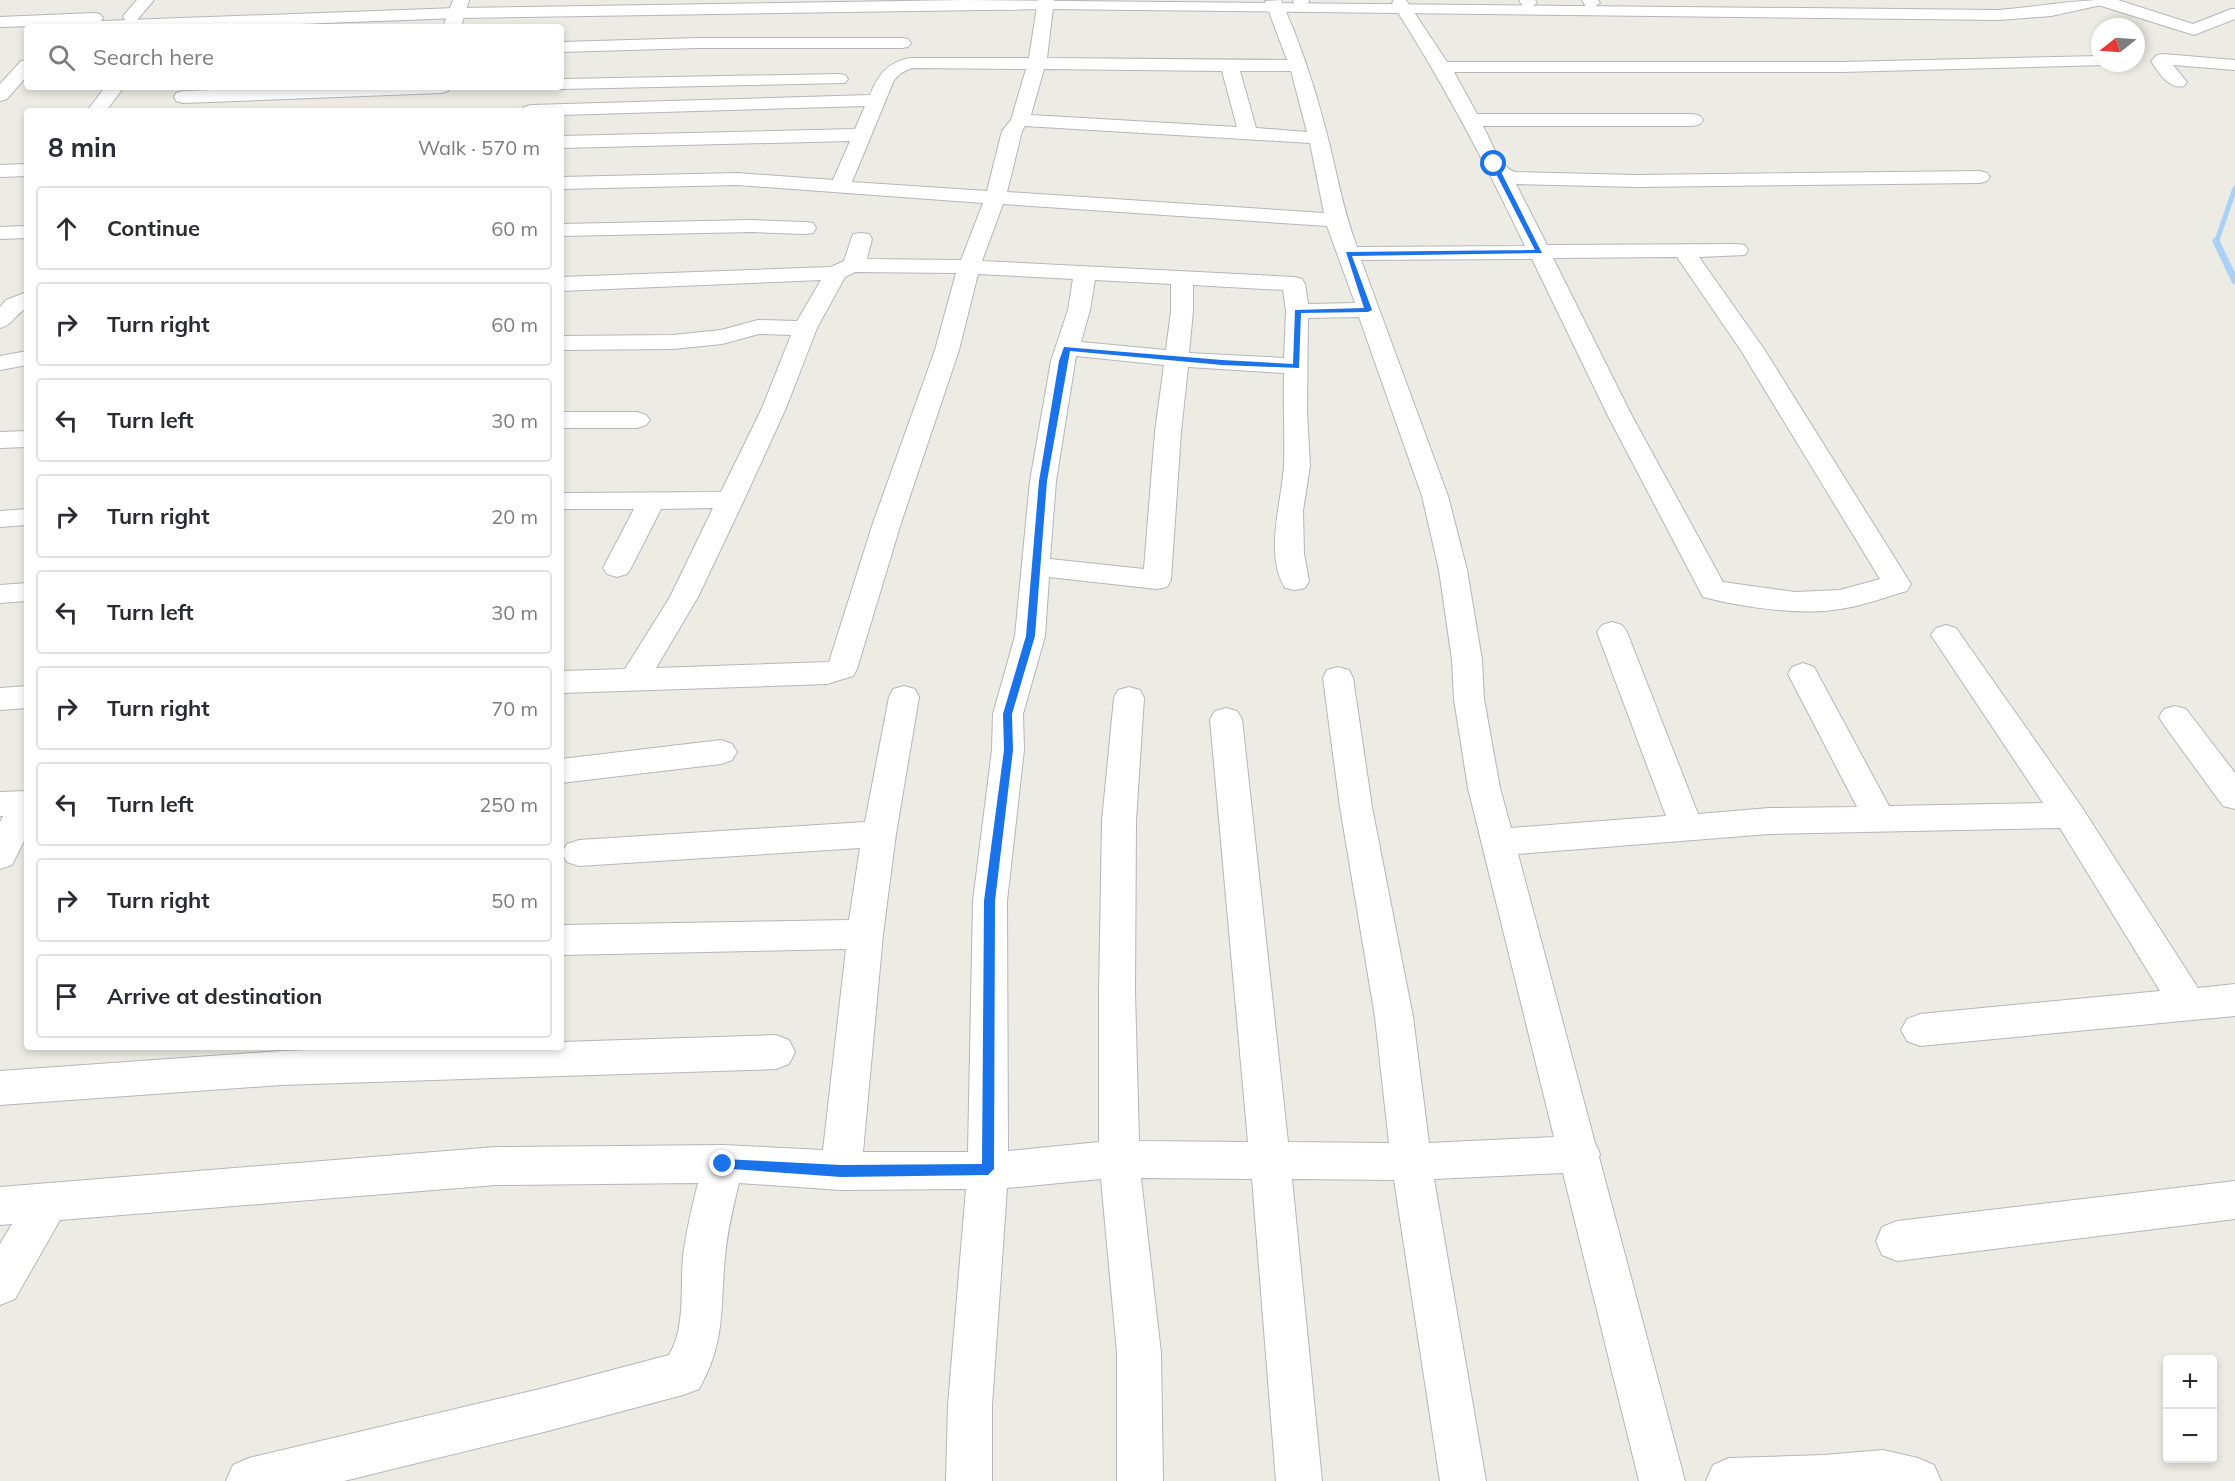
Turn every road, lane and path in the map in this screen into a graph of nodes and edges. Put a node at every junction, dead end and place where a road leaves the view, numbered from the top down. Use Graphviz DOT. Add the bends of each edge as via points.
graph roads {
  1 [pos="146,0"];
  2 [pos="623,0"];
  3 [pos="1232,0"];
  4 [pos="2038,0"];
  5 [pos="2101,0"];
  6 [pos="1046,2"];
  7 [pos="1288,2"];
  8 [pos="1528,2"];
  9 [pos="1591,2"];
  10 [pos="1402,6"];
  11 [pos="457,11"];
  12 [pos="2235,14"];
  13 [pos="131,16"];
  14 [pos="0,22"];
  15 [pos="144,24"];
  16 [pos="0,29"];
  17 [pos="24,29"];
  18 [pos="2194,30"];
  19 [pos="902,43"];
  20 [pos="564,47"];
  21 [pos="2091,61"];
  22 [pos="2157,61"];
  23 [pos="1037,63"];
  24 [pos="2235,64"];
  25 [pos="1228,65"];
  26 [pos="1298,66"];
  27 [pos="1442,67"];
  28 [pos="24,71"];
  29 [pos="885,80"];
  30 [pos="2178,82"];
  31 [pos="564,84"];
  32 [pos="113,90"];
  33 [pos="350,90"];
  34 [pos="0,95"];
  35 [pos="183,98"];
  36 [pos="877,100"];
  37 [pos="760,102"];
  38 [pos="98,108"];
  39 [pos="564,110"];
  40 [pos="1020,120"];
  41 [pos="1471,120"];
  42 [pos="1693,120"];
  43 [pos="1248,134"];
  44 [pos="861,135"];
  45 [pos="750,137"];
  46 [pos="1318,138"];
  47 [pos="564,142"];
  48 [pos="24,170"];
  49 [pos="0,171"];
  50 [pos="1501,174"];
  51 [pos="1980,177"];
  52 [pos="737,179"];
  53 [pos="765,180"];
  54 [pos="564,183"];
  55 [pos="840,187"];
  56 [pos="995,198"];
  57 [pos="1336,220"];
  58 [pos="752,226"];
  59 [pos="805,228"];
  60 [pos="564,230"];
  61 [pos="24,232"];
  62 [pos="0,233"];
  63 [pos="861,239"];
  64 [pos="1737,250"];
  65 [pos="1684,251"];
  66 [pos="1540,252"];
  67 [pos="1348,254"];
  68 [pos="969,267"];
  69 [pos="845,269"];
  70 [pos="1085,272"];
  71 [pos="1182,277"];
  72 [pos="564,284"];
  73 [pos="24,300"];
  74 [pos="1368,310"];
  75 [pos="1298,311"];
  76 [pos="0,321"];
  77 [pos="805,328"];
  78 [pos="564,344"];
  79 [pos="1067,348"];
  80 [pos="24,359"];
  81 [pos="1175,359"];
  82 [pos="0,363"];
  83 [pos="1297,366"];
  84 [pos="564,420"];
  85 [pos="636,420"];
  86 [pos="24,439"];
  87 [pos="0,440"];
  88 [pos="731,500"];
  89 [pos="564,501"];
  90 [pos="651,501"];
  91 [pos="24,517"];
  92 [pos="0,519"];
  93 [pos="1036,567"];
  94 [pos="617,568"];
  95 [pos="1295,581"];
  96 [pos="24,592"];
  97 [pos="0,594"];
  98 [pos="1612,632"];
  99 [pos="1946,635"];
  100 [pos="1803,674"];
  101 [pos="1338,678"];
  102 [pos="634,679"];
  103 [pos="564,682"];
  104 [pos="24,697"];
  105 [pos="904,697"];
  106 [pos="1129,698"];
  107 [pos="0,699"];
  108 [pos="2175,717"];
  109 [pos="1226,719"];
  110 [pos="721,752"];
  111 [pos="564,771"];
  112 [pos="2235,797"];
  113 [pos="18,803"];
  114 [pos="2069,815"];
  115 [pos="1880,819"];
  116 [pos="1688,827"];
  117 [pos="879,834"];
  118 [pos="1498,842"];
  119 [pos="579,853"];
  120 [pos="0,856"];
  121 [pos="865,934"];
  122 [pos="564,940"];
  123 [pos="2235,1000"];
  124 [pos="2188,1004"];
  125 [pos="1920,1030"];
  126 [pos="776,1052"];
  127 [pos="286,1057"];
  128 [pos="0,1088"];
  129 [pos="1580,1154"];
  130 [pos="1119,1159"];
  131 [pos="1270,1160"];
  132 [pos="1411,1162"];
  133 [pos="723,1164"];
  134 [pos="988,1169"];
  135 [pos="841,1171"];
  136 [pos="2235,1200"];
  137 [pos="48,1202"];
  138 [pos="0,1206"];
  139 [pos="1897,1241"];
  140 [pos="0,1284"];
  141 [pos="249,1481"];
  142 [pos="969,1481"];
  143 [pos="1140,1481"];
  144 [pos="1299,1481"];
  145 [pos="1463,1481"];
  146 [pos="1662,1481"];
  147 [pos="1729,1481"];
  148 [pos="1918,1481"];
  1 -- 13 [label="street"];
  2 -- 11 [label="street"];
  3 -- 7 [label="street"];
  4 -- 9 [label="street" via="1988,8"];
  5 -- 10 [label="street" via="2050,11 1999,15"];
  5 -- 18 [label="street"];
  6 -- 7 [label="street"];
  6 -- 11 [label="street"];
  6 -- 23 [label="street"];
  7 -- 10 [label="street"];
  7 -- 10 [label="street"];
  7 -- 26 [label="street"];
  8 -- 9 [label="street"];
  8 -- 10 [label="street"];
  10 -- 27 [label="street"];
  11 -- 13 [label="street"];
  11 -- 15 [label="street"];
  12 -- 18 [label="street"];
  13 -- 14 [label="street"];
  16 -- 17 [label="street"];
  18 -- 22 [label="street" via="2152,50"];
  19 -- 20 [label="street"];
  21 -- 27 [label="street" via="1829,67"];
  22 -- 24 [label="street"];
  22 -- 30 [label="street"];
  23 -- 25 [label="street"];
  23 -- 29 [label="street" via="915,62 892,69"];
  23 -- 40 [label="street"];
  25 -- 26 [label="street"];
  25 -- 43 [label="street"];
  26 -- 46 [label="street"];
  27 -- 41 [label="street"];
  28 -- 34 [label="street"];
  29 -- 31 [label="street"];
  29 -- 36 [label="street"];
  32 -- 38 [label="street"];
  33 -- 35 [label="street"];
  36 -- 37 [label="street"];
  36 -- 44 [label="street"];
  37 -- 39 [label="street"];
  37 -- 45 [label="street"];
  40 -- 43 [label="street"];
  40 -- 56 [label="street" via="1012,131"];
  41 -- 42 [label="street"];
  41 -- 50 [label="street"];
  43 -- 46 [label="street"];
  44 -- 45 [label="street"];
  44 -- 55 [label="street"];
  45 -- 47 [label="street"];
  45 -- 52 [label="street"];
  46 -- 57 [label="street"];
  48 -- 49 [label="street"];
  50 -- 51 [label="street" via="1579,181"];
  50 -- 66 [label="street"];
  52 -- 53 [label="street"];
  52 -- 54 [label="street"];
  53 -- 55 [label="street"];
  53 -- 58 [label="street"];
  55 -- 56 [label="street"];
  56 -- 57 [label="street"];
  56 -- 68 [label="street"];
  57 -- 67 [label="street"];
  58 -- 59 [label="street"];
  58 -- 60 [label="street"];
  61 -- 62 [label="street"];
  63 -- 69 [label="street"];
  64 -- 65 [label="street"];
  65 -- 66 [label="street"];
  65 -- 66 [label="street" via="1752,350 1897,584 1840,600 1795,602 1713,590 1620,416"];
  66 -- 67 [label="street"];
  67 -- 74 [label="street"];
  68 -- 69 [label="street"];
  68 -- 70 [label="street"];
  68 -- 102 [label="street" via="948,350 887,523 842,669 827,673"];
  69 -- 72 [label="street"];
  69 -- 77 [label="street"];
  70 -- 71 [label="street"];
  70 -- 79 [label="street"];
  71 -- 75 [label="street" via="1294,284"];
  71 -- 81 [label="street"];
  73 -- 76 [label="street" via="14,305"];
  74 -- 75 [label="street"];
  74 -- 118 [label="street" via="1435,496 1451,559 1469,699"];
  75 -- 83 [label="street"];
  77 -- 78 [label="street" via="758,327 722,337 673,342"];
  77 -- 88 [label="street" via="774,408"];
  79 -- 81 [label="street"];
  79 -- 93 [label="street" via="1043,481"];
  80 -- 82 [label="street"];
  81 -- 83 [label="street"];
  81 -- 93 [label="street" via="1157,580"];
  83 -- 95 [label="street" via="1297,466 1290,511 1290,554"];
  84 -- 85 [label="street"];
  86 -- 87 [label="street"];
  88 -- 90 [label="street"];
  88 -- 102 [label="street" via="684,597"];
  89 -- 90 [label="street"];
  90 -- 94 [label="street"];
  91 -- 92 [label="street"];
  93 -- 134 [label="street" via="1030,636 1008,714 1008,750 990,901"];
  96 -- 97 [label="street"];
  98 -- 116 [label="street"];
  99 -- 114 [label="street"];
  100 -- 115 [label="street"];
  101 -- 132 [label="street" via="1356,807 1394,1017"];
  102 -- 103 [label="street"];
  104 -- 107 [label="street"];
  105 -- 117 [label="street"];
  106 -- 130 [label="street" via="1119,821"];
  108 -- 112 [label="street"];
  109 -- 131 [label="street"];
  110 -- 111 [label="street"];
  113 -- 120 [label="street"];
  114 -- 115 [label="street"];
  114 -- 124 [label="street"];
  115 -- 116 [label="street"];
  116 -- 118 [label="street"];
  117 -- 119 [label="street"];
  117 -- 121 [label="street"];
  118 -- 129 [label="street"];
  121 -- 122 [label="street"];
  121 -- 135 [label="street"];
  123 -- 124 [label="street"];
  124 -- 125 [label="street"];
  126 -- 127 [label="street"];
  127 -- 128 [label="street"];
  129 -- 132 [label="street"];
  129 -- 146 [label="street"];
  130 -- 131 [label="street"];
  130 -- 134 [label="street"];
  130 -- 143 [label="street" via="1139,1353"];
  131 -- 132 [label="street"];
  131 -- 144 [label="street"];
  132 -- 145 [label="street"];
  133 -- 135 [label="street"];
  133 -- 137 [label="street" via="496,1166"];
  133 -- 141 [label="street" via="704,1256 701,1328 693,1359 683,1373"];
  134 -- 135 [label="street"];
  134 -- 142 [label="street" via="970,1405"];
  136 -- 139 [label="street"];
  137 -- 138 [label="street"];
  137 -- 140 [label="street"];
  147 -- 148 [label="street" via="1883,1473"];
}
